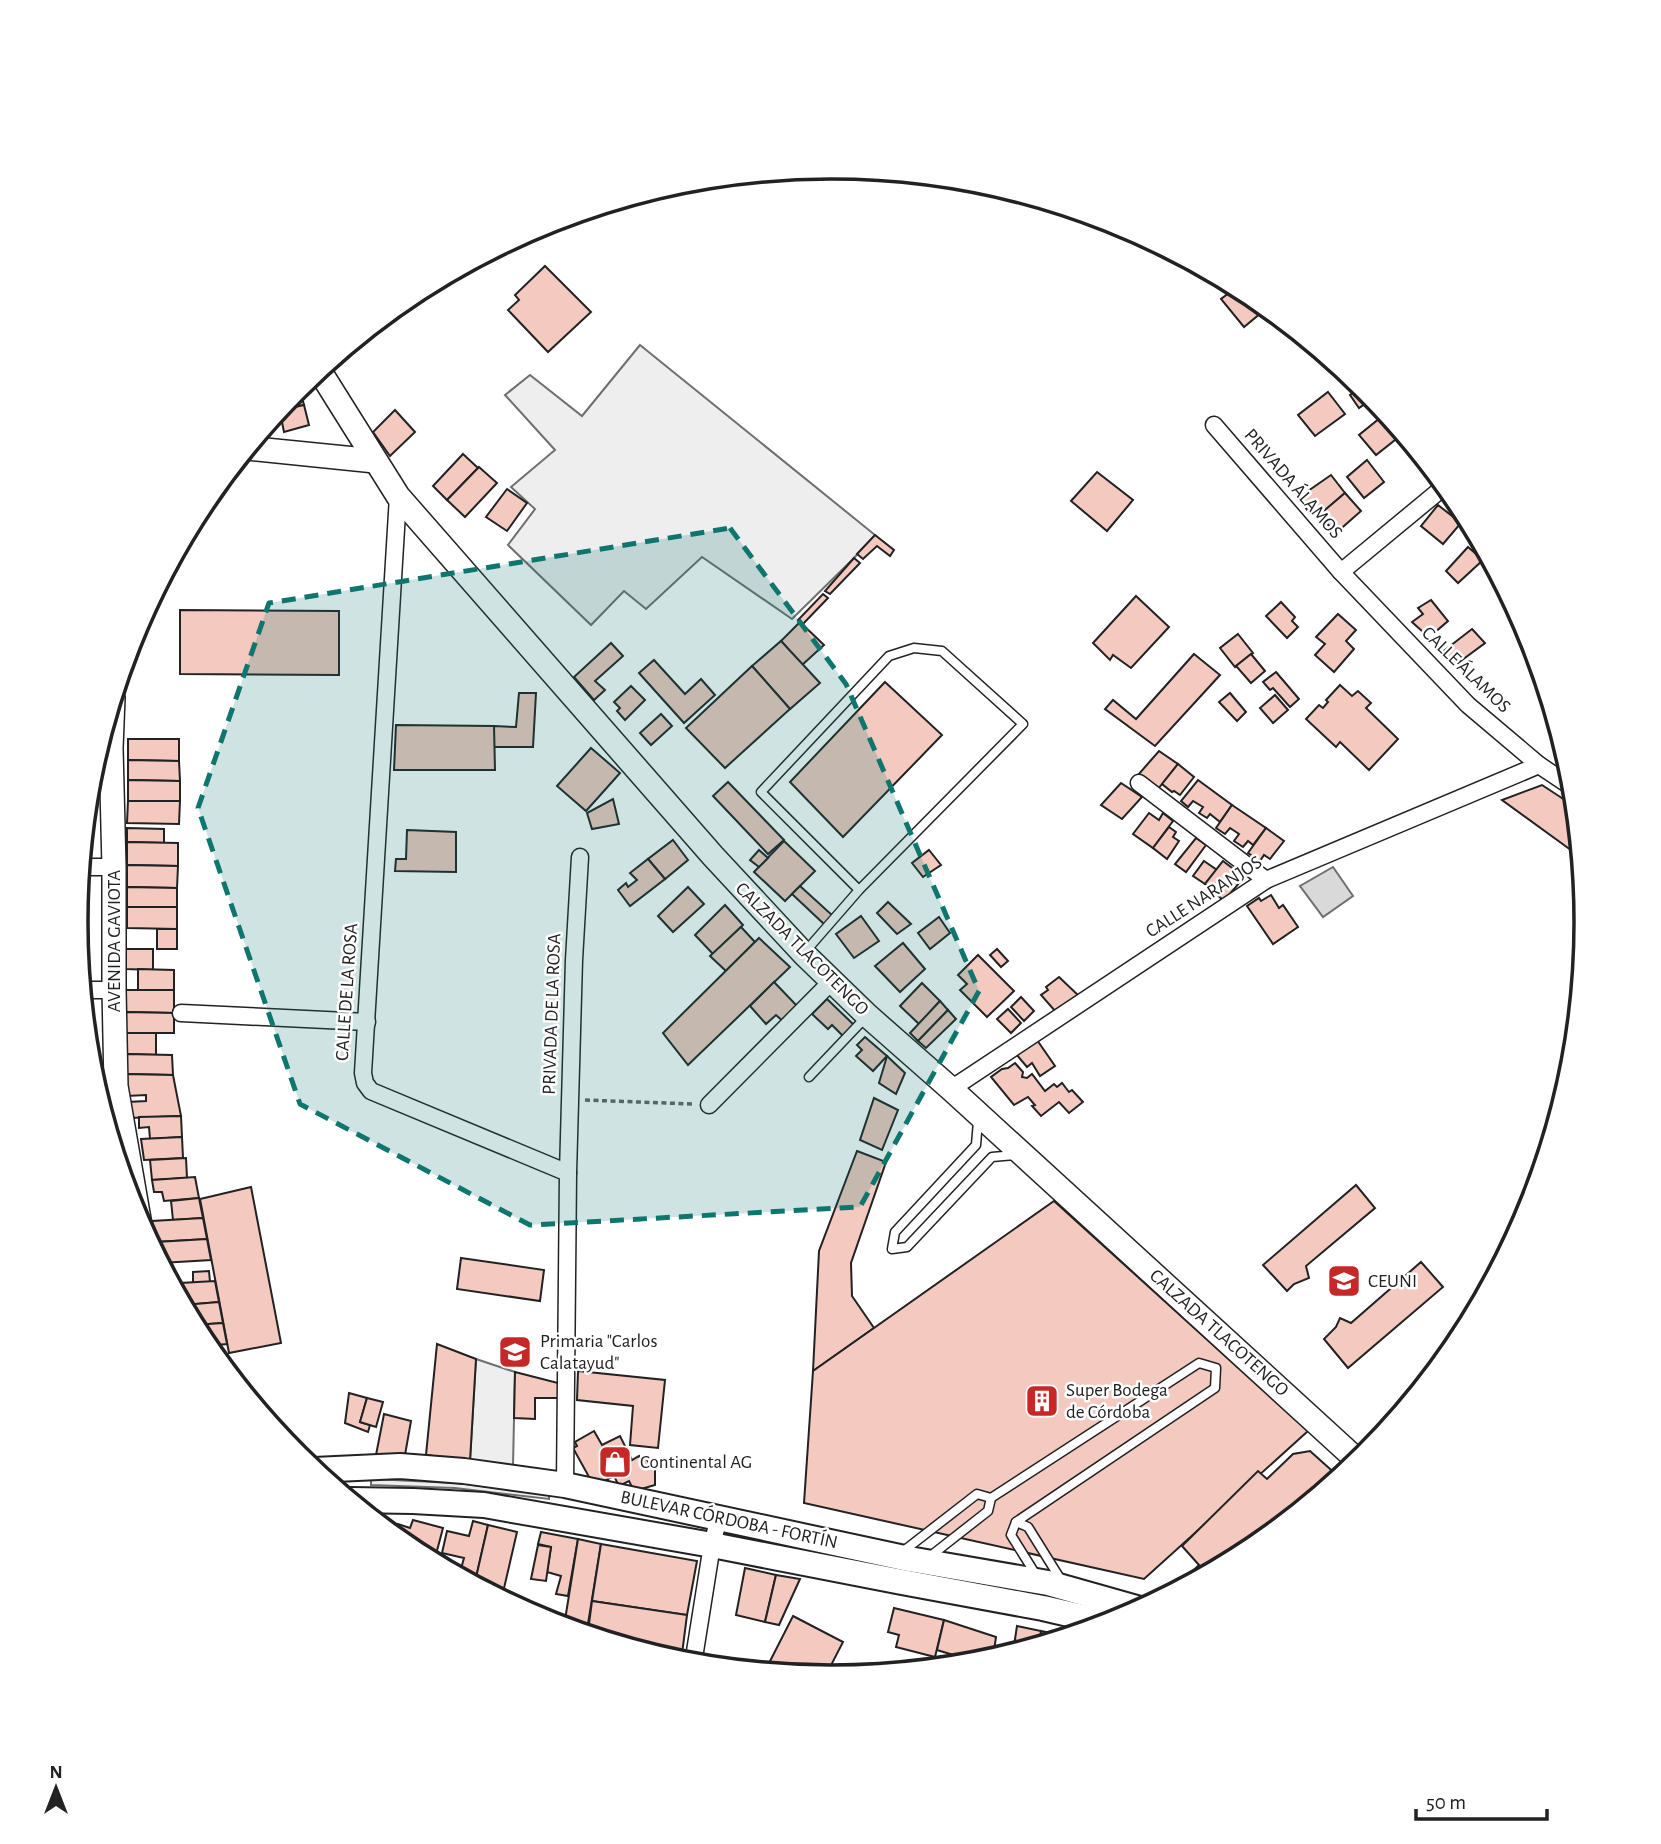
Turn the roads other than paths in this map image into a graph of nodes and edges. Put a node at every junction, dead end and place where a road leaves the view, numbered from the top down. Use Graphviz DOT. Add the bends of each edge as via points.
graph roads {
  1 [pos="324,379"];
  2 [pos="1214,425"];
  3 [pos="258,449"];
  4 [pos="375,461"];
  5 [pos="1437,493"];
  6 [pos="398,496"];
  7 [pos="1341,572"];
  8 [pos="105,763"];
  9 [pos="1539,765"];
  10 [pos="1559,778"];
  11 [pos="1139,783"];
  12 [pos="580,857"];
  13 [pos="90,867"];
  14 [pos="114,867"];
  15 [pos="1266,880"];
  16 [pos="859,890"];
  17 [pos="803,954"];
  18 [pos="832,981"];
  19 [pos="91,990"];
  20 [pos="114,990"];
  21 [pos="181,1013"];
  22 [pos="868,1016"];
  23 [pos="367,1022"];
  24 [pos="809,1077"];
  25 [pos="951,1089"];
  26 [pos="111,1104"];
  27 [pos="709,1105"];
  28 [pos="979,1114"];
  29 [pos="1023,1154"];
  30 [pos="568,1173"];
  31 [pos="1350,1453"];
  32 [pos="335,1475"];
  33 [pos="565,1485"];
  34 [pos="991,1498"];
  35 [pos="365,1500"];
  36 [pos="719,1517"];
  37 [pos="1016,1522"];
  38 [pos="712,1545"];
  39 [pos="908,1565"];
  40 [pos="1051,1585"];
  41 [pos="1123,1604"];
  42 [pos="1043,1608"];
  43 [pos="1088,1618"];
  44 [pos="695,1652"];
  1 -- 4 [label="street, CALZADA TLACOTENGO"];
  2 -- 7 [label="street, PRIVADA ÁLAMOS"];
  3 -- 4 [label="street"];
  4 -- 6 [label="street, CALZADA TLACOTENGO"];
  5 -- 7 [label="street"];
  6 -- 17 [label="street, CALZADA TLACOTENGO"];
  6 -- 23 [label="street, CALLE DE LA ROSA"];
  7 -- 9 [label="street, CALLE ÁLAMOS" via="1468,705"];
  8 -- 14 [label="street, AVENIDA GAVIOTA"];
  9 -- 10 [label="street, CALLE ÁLAMOS"];
  9 -- 15 [label="street, CALLE NARANJOS"];
  11 -- 15 [label="street"];
  12 -- 30 [label="street, PRIVADA DE LA ROSA"];
  13 -- 14 [label="street"];
  14 -- 20 [label="street, AVENIDA GAVIOTA"];
  15 -- 25 [label="street, CALLE NARANJOS"];
  16 -- 16 [label="lane" via="1023,724 942,651 914,648 888,656 761,792"];
  16 -- 17 [label="lane"];
  17 -- 18 [label="street, CALZADA TLACOTENGO"];
  18 -- 22 [label="street, CALZADA TLACOTENGO"];
  18 -- 27 [label="street"];
  19 -- 20 [label="street"];
  20 -- 26 [label="street, AVENIDA GAVIOTA" via="116,1086"];
  21 -- 23 [label="street"];
  22 -- 24 [label="lane"];
  22 -- 25 [label="street, CALZADA TLACOTENGO"];
  23 -- 30 [label="street, CALLE DE LA ROSA" via="363,1073 371,1091"];
  25 -- 28 [label="street, CALZADA TLACOTENGO"];
  28 -- 29 [label="street, CALZADA TLACOTENGO"];
  28 -- 29 [label="lane" via="976,1145 895,1232 892,1249 907,1247 992,1157"];
  29 -- 31 [label="street, CALZADA TLACOTENGO"];
  30 -- 33 [label="street"];
  32 -- 33 [label="main road, BULEVAR CÓRDOBA - FORTÍN" via="400,1466"];
  33 -- 36 [label="main road, BULEVAR CÓRDOBA - FORTÍN"];
  34 -- 37 [label="lane" via="1199,1363 1216,1368 1215,1388"];
  34 -- 39 [label="lane" via="988,1511"];
  34 -- 39 [label="lane" via="977,1494"];
  35 -- 38 [label="main road, BULEVAR CÓRDOBA - FORTÍN" via="484,1505"];
  36 -- 38 [label="street"];
  36 -- 39 [label="main road, BULEVAR CÓRDOBA - FORTÍN"];
  37 -- 40 [label="lane" via="1028,1527"];
  37 -- 40 [label="lane" via="1011,1535"];
  38 -- 39 [label="main road, BULEVAR CÓRDOBA - FORTÍN"];
  38 -- 44 [label="street"];
  39 -- 40 [label="main road, BULEVAR CÓRDOBA - FORTÍN"];
  39 -- 42 [label="main road, BULEVAR CÓRDOBA - FORTÍN"];
  40 -- 41 [label="main road, BULEVAR CÓRDOBA - FORTÍN"];
  40 -- 42 [label="main road"];
  42 -- 43 [label="main road, BULEVAR CÓRDOBA - FORTÍN"];
}
